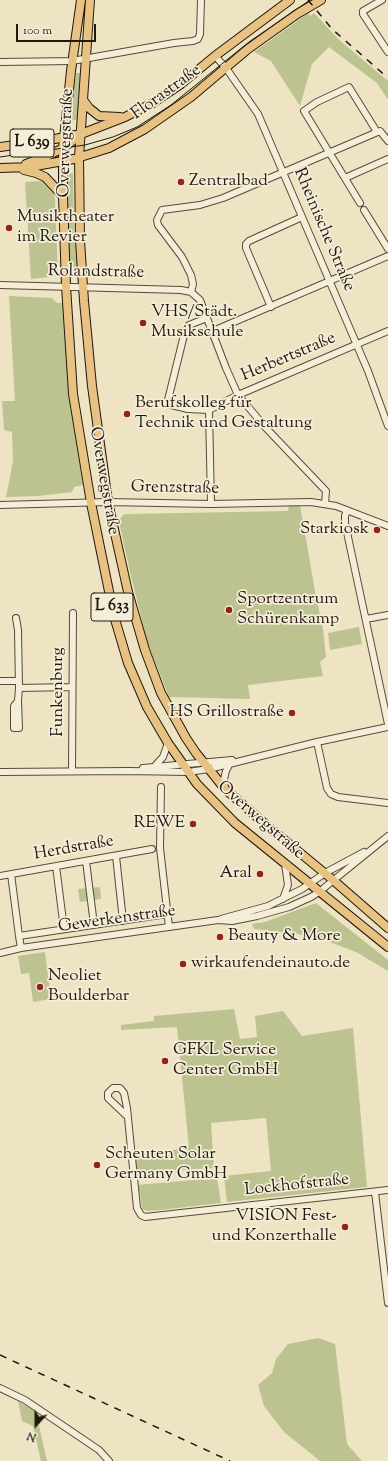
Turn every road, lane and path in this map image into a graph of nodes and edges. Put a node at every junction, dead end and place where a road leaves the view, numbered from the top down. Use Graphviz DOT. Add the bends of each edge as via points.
graph roads {
  1 [pos="81,0"];
  2 [pos="90,0"];
  3 [pos="201,0"];
  4 [pos="290,0"];
  5 [pos="382,0"];
  6 [pos="319,1"];
  7 [pos="388,52"];
  8 [pos="215,56"];
  9 [pos="86,58"];
  10 [pos="72,60"];
  11 [pos="0,62"];
  12 [pos="226,68"];
  13 [pos="83,100"];
  14 [pos="125,117"];
  15 [pos="377,132"];
  16 [pos="81,134"];
  17 [pos="64,138"];
  18 [pos="388,141"];
  19 [pos="0,147"];
  20 [pos="63,148"];
  21 [pos="329,153"];
  22 [pos="80,157"];
  23 [pos="388,159"];
  24 [pos="63,162"];
  25 [pos="16,167"];
  26 [pos="0,168"];
  27 [pos="283,172"];
  28 [pos="344,178"];
  29 [pos="63,196"];
  30 [pos="360,203"];
  31 [pos="364,210"];
  32 [pos="302,217"];
  33 [pos="388,249"];
  34 [pos="388,256"];
  35 [pos="330,281"];
  36 [pos="0,285"];
  37 [pos="66,286"];
  38 [pos="83,288"];
  39 [pos="191,292"];
  40 [pos="271,306"];
  41 [pos="208,318"];
  42 [pos="213,331"];
  43 [pos="388,331"];
  44 [pos="357,345"];
  45 [pos="238,395"];
  46 [pos="209,410"];
  47 [pos="388,426"];
  48 [pos="90,502"];
  49 [pos="108,502"];
  50 [pos="211,504"];
  51 [pos="325,504"];
  52 [pos="0,505"];
  53 [pos="347,510"];
  54 [pos="388,526"];
  55 [pos="73,613"];
  56 [pos="388,615"];
  57 [pos="16,618"];
  58 [pos="366,619"];
  59 [pos="0,681"];
  60 [pos="18,681"];
  61 [pos="18,688"];
  62 [pos="72,688"];
  63 [pos="18,701"];
  64 [pos="388,724"];
  65 [pos="388,727"];
  66 [pos="316,742"];
  67 [pos="168,744"];
  68 [pos="249,759"];
  69 [pos="230,763"];
  70 [pos="207,766"];
  71 [pos="154,767"];
  72 [pos="186,769"];
  73 [pos="72,771"];
  74 [pos="129,771"];
  75 [pos="0,772"];
  76 [pos="161,787"];
  77 [pos="225,789"];
  78 [pos="388,803"];
  79 [pos="388,836"];
  80 [pos="374,846"];
  81 [pos="152,849"];
  82 [pos="116,856"];
  83 [pos="86,861"];
  84 [pos="285,864"];
  85 [pos="56,866"];
  86 [pos="325,873"];
  87 [pos="11,874"];
  88 [pos="0,876"];
  89 [pos="333,880"];
  90 [pos="310,884"];
  91 [pos="319,892"];
  92 [pos="283,899"];
  93 [pos="167,914"];
  94 [pos="218,920"];
  95 [pos="123,921"];
  96 [pos="94,925"];
  97 [pos="169,927"];
  98 [pos="388,928"];
  99 [pos="64,929"];
  100 [pos="19,936"];
  101 [pos="388,947"];
  102 [pos="21,948"];
  103 [pos="0,953"];
  104 [pos="127,1116"];
  105 [pos="388,1190"];
  106 [pos="376,1192"];
  107 [pos="388,1303"];
  108 [pos="0,1388"];
  109 [pos="110,1461"];
  1 -- 10 [label="main road, Overwegstraße / L 633"];
  2 -- 9 [label="main road, Overwegstraße / L 633"];
  3 -- 9 [label="street" via="198,39"];
  4 -- 8 [label="main road, Florastraße"];
  5 -- 7 [label="street" via="363,11 363,14"];
  6 -- 12 [label="main road, Florastraße" via="248,49"];
  8 -- 12 [label="street, Rheinische Straße"];
  8 -- 14 [label="main road, Florastraße" via="181,84"];
  9 -- 10 [label="street"];
  9 -- 13 [label="main road, Overwegstraße / L 633"];
  10 -- 11 [label="street"];
  10 -- 17 [label="main road, Overwegstraße / L 633"];
  12 -- 22 [label="main road, Florastraße" via="145,129 109,148"];
  12 -- 27 [label="street, Rheinische Straße" via="258,114"];
  13 -- 14 [label="main road, Florastraße" via="99,116"];
  13 -- 16 [label="main road, Overwegstraße / L 633"];
  14 -- 16 [label="main road, Florastraße"];
  15 -- 18 [label="street" via="380,131"];
  15 -- 21 [label="street"];
  15 -- 21 [label="street" via="349,87 304,111"];
  16 -- 17 [label="main road, Florastraße / L 639"];
  16 -- 20 [label="main road"];
  16 -- 22 [label="main road, Overwegstraße / L 633"];
  17 -- 19 [label="main road, Florastraße / L 639"];
  17 -- 20 [label="main road, Overwegstraße / L 633"];
  20 -- 24 [label="main road, Overwegstraße / L 633"];
  20 -- 25 [label="main road"];
  21 -- 27 [label="street"];
  21 -- 28 [label="street"];
  22 -- 24 [label="main road, Florastraße / L 639"];
  22 -- 38 [label="main road, Overwegstraße / L 633"];
  23 -- 28 [label="street"];
  24 -- 25 [label="main road, Florastraße / L 639"];
  24 -- 29 [label="main road, Overwegstraße / L 633"];
  25 -- 26 [label="main road, Florastraße / L 639"];
  25 -- 29 [label="main road, Florastraße" via="45,178"];
  27 -- 32 [label="street, Rheinische Straße"];
  27 -- 39 [label="street" via="218,200 162,210 158,216 158,225 182,257 191,274"];
  28 -- 30 [label="street"];
  29 -- 37 [label="main road, Overwegstraße / L 633"];
  31 -- 33 [label="street"];
  32 -- 35 [label="street, Rheinische Straße"];
  32 -- 40 [label="street" via="246,244"];
  34 -- 35 [label="street"];
  35 -- 40 [label="street"];
  35 -- 44 [label="street, Rheinische Straße"];
  36 -- 37 [label="street, Rolandstraße"];
  37 -- 38 [label="street, Rolandstraße"];
  37 -- 48 [label="main road, Overwegstraße / L 633" via="73,394"];
  38 -- 39 [label="street, Rolandstraße"];
  38 -- 49 [label="main road, Overwegstraße / L 633" via="90,366"];
  39 -- 41 [label="street" via="200,300"];
  40 -- 42 [label="street"];
  41 -- 42 [label="street"];
  41 -- 46 [label="street" via="189,325 185,331 167,404"];
  42 -- 45 [label="street"];
  43 -- 44 [label="street, Herbertstraße"];
  44 -- 45 [label="street, Herbertstraße"];
  44 -- 47 [label="street, Rheinische Straße"];
  45 -- 46 [label="street, Herbertstraße"];
  45 -- 51 [label="street" via="326,491"];
  46 -- 50 [label="street"];
  48 -- 49 [label="street, Grenzstraße"];
  48 -- 52 [label="street, Grenzstraße"];
  48 -- 67 [label="main road, Overwegstraße / L 633" via="114,616 128,663 147,707"];
  49 -- 50 [label="street, Grenzstraße"];
  49 -- 70 [label="main road, Overwegstraße / L 633" via="128,592 160,693 186,738"];
  50 -- 51 [label="street, Grenzstraße"];
  51 -- 53 [label="street, Grenzstraße"];
  53 -- 54 [label="street, Grenzstraße"];
  53 -- 58 [label="street" via="345,523"];
  55 -- 62 [label="street, Funkenburg"];
  56 -- 58 [label="street"];
  57 -- 60 [label="street"];
  58 -- 64 [label="street"];
  59 -- 60 [label="street"];
  60 -- 61 [label="street"];
  61 -- 62 [label="street"];
  61 -- 63 [label="street"];
  62 -- 73 [label="street, Funkenburg"];
  65 -- 66 [label="street"];
  66 -- 68 [label="street"];
  66 -- 78 [label="street" via="327,788 331,794"];
  67 -- 71 [label="street" via="163,757"];
  67 -- 72 [label="main road, Overwegstraße / L 633"];
  68 -- 69 [label="street"];
  68 -- 70 [label="street"];
  69 -- 70 [label="street"];
  69 -- 77 [label="street" via="224,779"];
  70 -- 72 [label="street"];
  70 -- 77 [label="main road, Overwegstraße / L 633"];
  71 -- 72 [label="street"];
  71 -- 74 [label="street"];
  72 -- 74 [label="street"];
  72 -- 84 [label="main road, Overwegstraße / L 633" via="234,823"];
  73 -- 74 [label="street"];
  73 -- 75 [label="street"];
  76 -- 93 [label="street" via="160,846"];
  77 -- 86 [label="main road, Overwegstraße / L 633"];
  79 -- 80 [label="street, Gewerkenstraße"];
  80 -- 86 [label="street, Gewerkenstraße"];
  80 -- 89 [label="street, Gewerkenstraße"];
  81 -- 82 [label="street, Herdstraße"];
  82 -- 83 [label="street, Herdstraße"];
  82 -- 95 [label="street"];
  83 -- 85 [label="street, Herdstraße"];
  83 -- 96 [label="street"];
  84 -- 90 [label="main road, Overwegstraße / L 633"];
  84 -- 92 [label="street" via="288,884"];
  85 -- 87 [label="street, Herdstraße"];
  85 -- 99 [label="street"];
  86 -- 89 [label="main road, Overwegstraße / L 633"];
  86 -- 90 [label="street, Gewerkenstraße"];
  87 -- 88 [label="street, Herdstraße"];
  87 -- 100 [label="street"];
  89 -- 91 [label="street, Gewerkenstraße"];
  89 -- 98 [label="main road, L 633"];
  90 -- 91 [label="main road, Overwegstraße / L 633"];
  90 -- 92 [label="street, Gewerkenstraße"];
  91 -- 94 [label="street, Gewerkenstraße" via="288,907 257,916 232,921"];
  91 -- 101 [label="main road, L 633"];
  92 -- 94 [label="street, Gewerkenstraße" via="268,906"];
  93 -- 95 [label="street, Gewerkenstraße"];
  93 -- 97 [label="street"];
  94 -- 97 [label="street, Gewerkenstraße"];
  95 -- 96 [label="street, Gewerkenstraße"];
  96 -- 99 [label="street, Gewerkenstraße"];
  97 -- 102 [label="street, Gewerkenstraße"];
  99 -- 100 [label="street, Gewerkenstraße"];
  100 -- 102 [label="street"];
  102 -- 103 [label="street, Gewerkenstraße"];
  104 -- 104 [label="street" via="124,1093 120,1088 112,1088 108,1098"];
  104 -- 106 [label="street, Lockhofstraße" via="136,1208 141,1215 150,1217"];
  105 -- 106 [label="street, Lockhofstraße"];
  106 -- 107 [label="street, Lockhofstraße"];
  108 -- 109 [label="street" via="24,1400 99,1450"];
}
